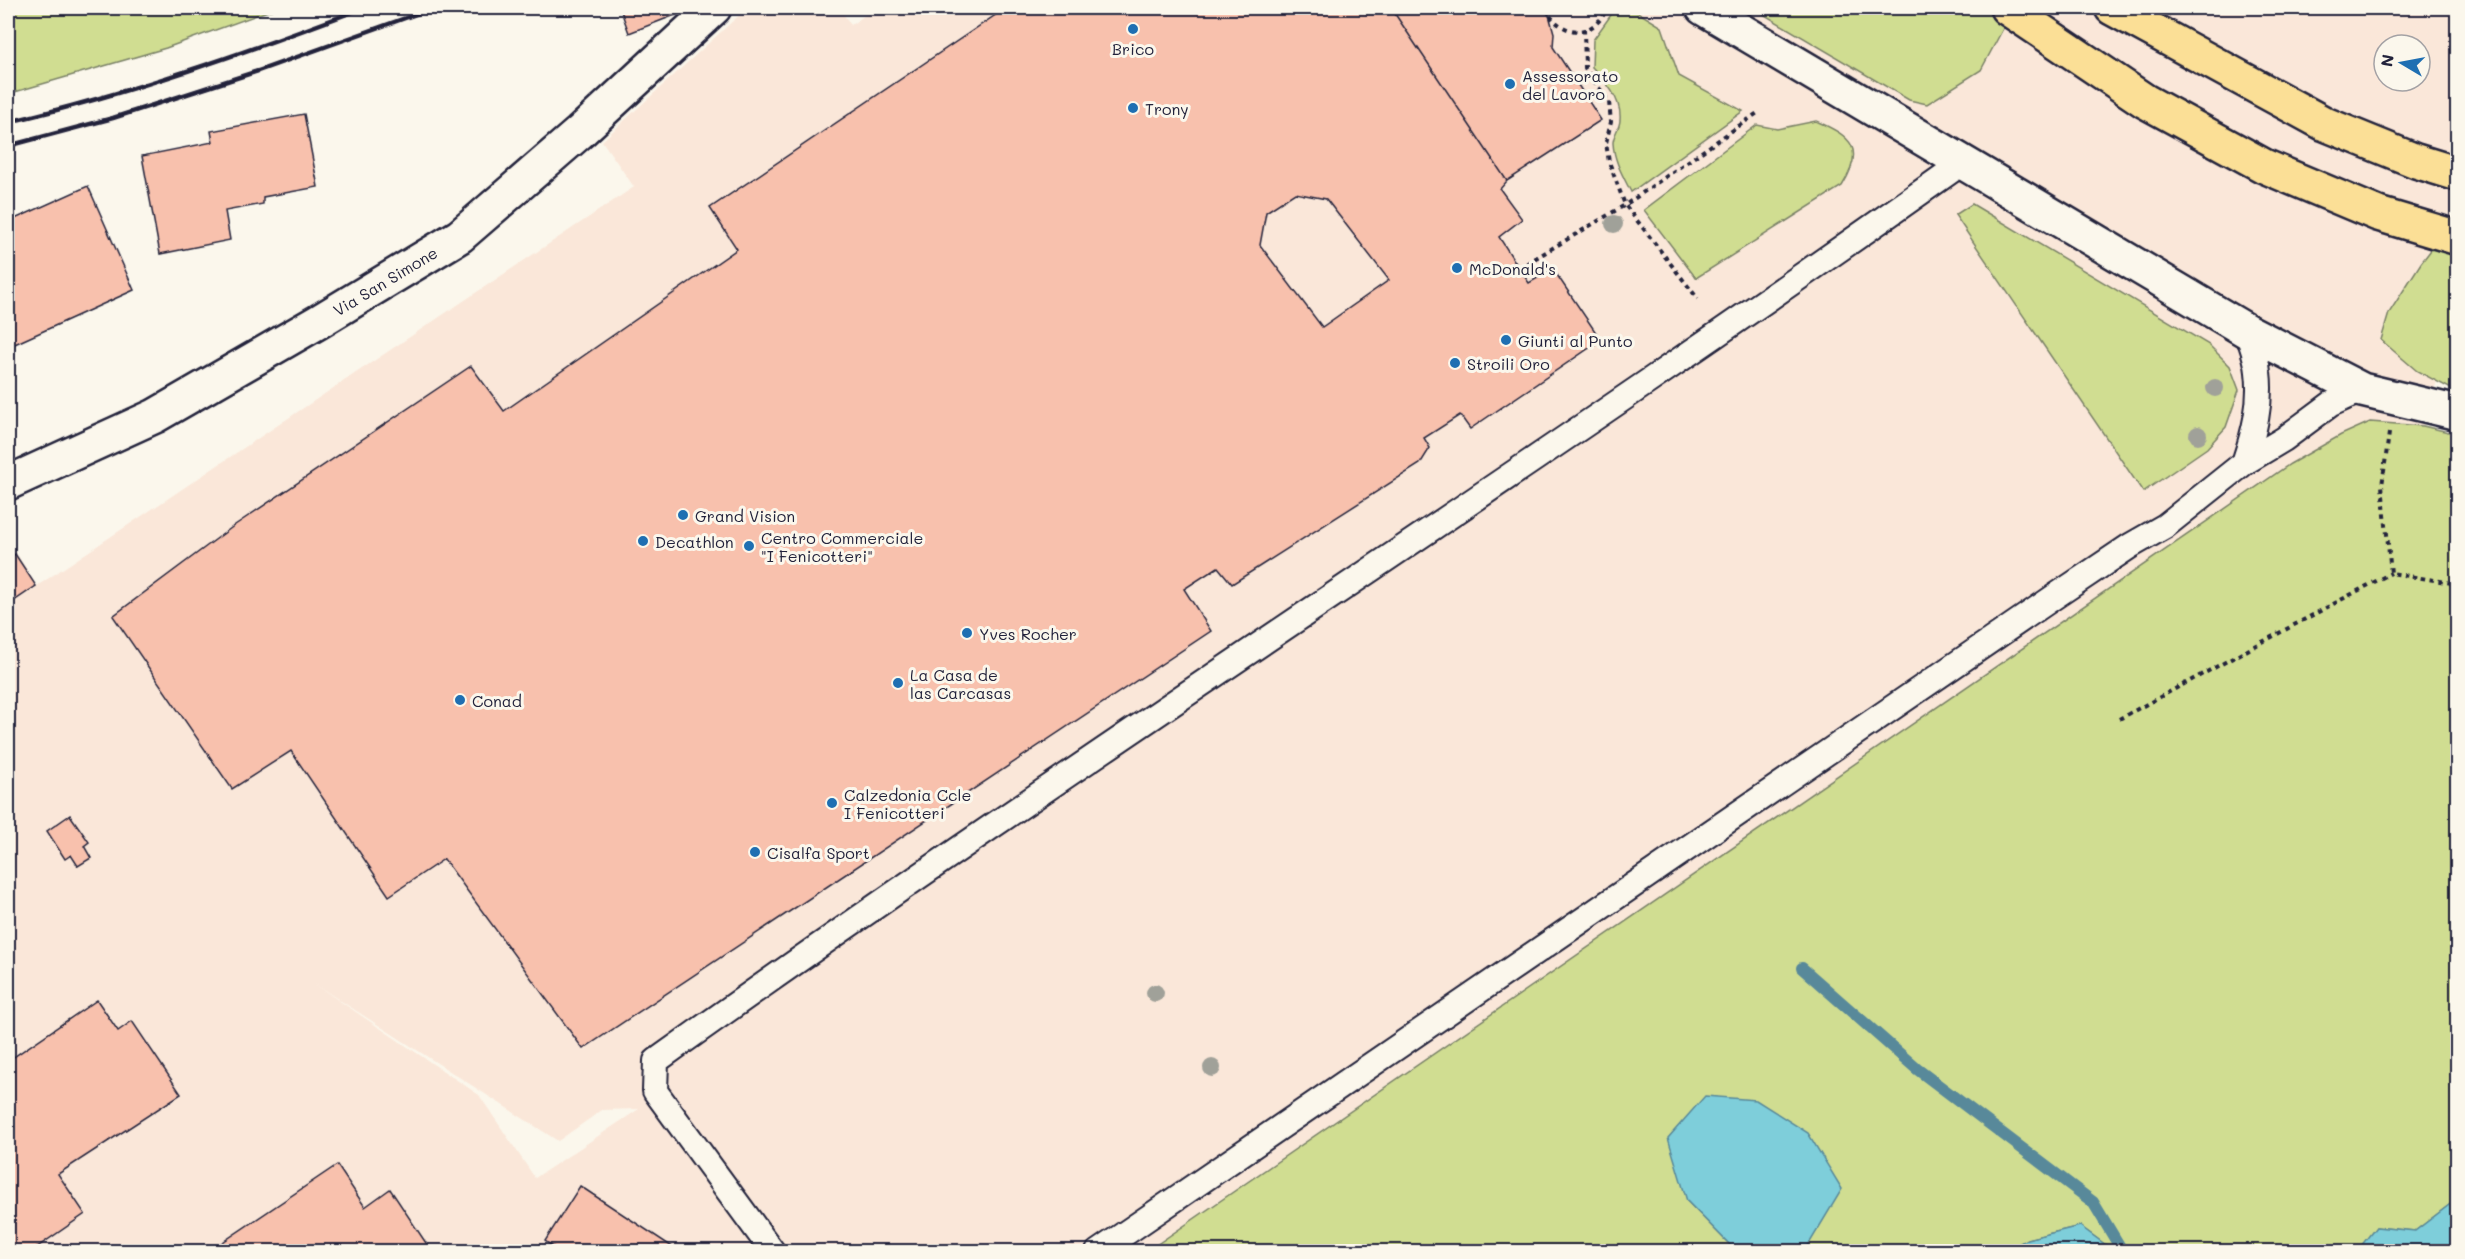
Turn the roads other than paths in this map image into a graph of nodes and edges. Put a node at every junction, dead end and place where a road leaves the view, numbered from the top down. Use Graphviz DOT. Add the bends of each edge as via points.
graph roads {
  1 [pos="714,8"];
  2 [pos="1703,8"];
  3 [pos="2007,8"];
  4 [pos="2112,8"];
  5 [pos="1962,163"];
  6 [pos="2457,174"];
  7 [pos="2457,238"];
  8 [pos="2247,331"];
  9 [pos="2362,390"];
  10 [pos="2457,413"];
  11 [pos="2244,463"];
  12 [pos="8,483"];
  13 [pos="773,1251"];
  14 [pos="1098,1251"];
  1 -- 12 [label="street, Via San Simone" via="460,236 155,416"];
  2 -- 5 [label="street"];
  3 -- 7 [label="highway" via="2145,101 2264,166 2378,214"];
  4 -- 6 [label="highway" via="2325,123"];
  5 -- 8 [label="street"];
  5 -- 13 [label="lane" via="1745,316 989,827 656,1061 655,1091"];
  8 -- 9 [label="street"];
  8 -- 11 [label="lane" via="2258,370 2259,402"];
  9 -- 10 [label="street"];
  9 -- 11 [label="lane" via="2331,404"];
  11 -- 14 [label="lane" via="2165,526 2073,584"];
}
